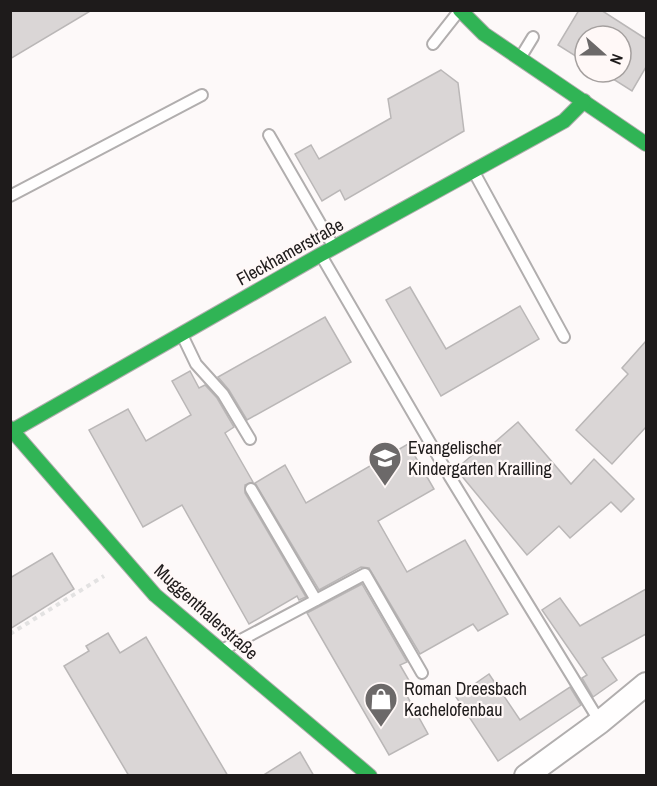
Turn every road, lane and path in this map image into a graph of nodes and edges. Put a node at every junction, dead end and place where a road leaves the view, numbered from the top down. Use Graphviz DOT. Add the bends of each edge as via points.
graph roads {
  1 [pos="459,10"];
  2 [pos="533,37"];
  3 [pos="433,44"];
  4 [pos="520,58"];
  5 [pos="202,95"];
  6 [pos="584,101"];
  7 [pos="269,135"];
  8 [pos="646,144"];
  9 [pos="473,171"];
  10 [pos="10,196"];
  11 [pos="334,247"];
  12 [pos="320,255"];
  13 [pos="181,334"];
  14 [pos="564,336"];
  15 [pos="11,431"];
  16 [pos="250,439"];
  17 [pos="250,489"];
  18 [pos="126,562"];
  19 [pos="316,600"];
  20 [pos="10,634"];
  21 [pos="222,651"];
  22 [pos="422,673"];
  23 [pos="646,684"];
  24 [pos="600,722"];
  25 [pos="370,776"];
  26 [pos="526,776"];
  1 -- 3 [label="lane"];
  1 -- 4 [label="street" via="484,34"];
  2 -- 4 [label="lane"];
  4 -- 6 [label="street"];
  5 -- 10 [label="lane"];
  6 -- 8 [label="street"];
  6 -- 9 [label="street, Fleckhamerstraße" via="564,121"];
  7 -- 11 [label="lane"];
  9 -- 11 [label="street, Fleckhamerstraße"];
  9 -- 14 [label="lane"];
  11 -- 12 [label="street, Fleckhamerstraße"];
  12 -- 13 [label="street, Fleckhamerstraße"];
  12 -- 24 [label="lane"];
  13 -- 15 [label="street, Fleckhamerstraße"];
  13 -- 16 [label="lane" via="196,364 223,394"];
  15 -- 18 [label="street, Muggenthalerstraße"];
  17 -- 19 [label="lane"];
  18 -- 20 [label="path"];
  18 -- 21 [label="street, Muggenthalerstraße" via="155,595"];
  19 -- 21 [label="lane"];
  19 -- 22 [label="lane" via="365,574"];
  21 -- 25 [label="street, Muggenthalerstraße"];
  23 -- 24 [label="street"];
  24 -- 26 [label="street"];
}
